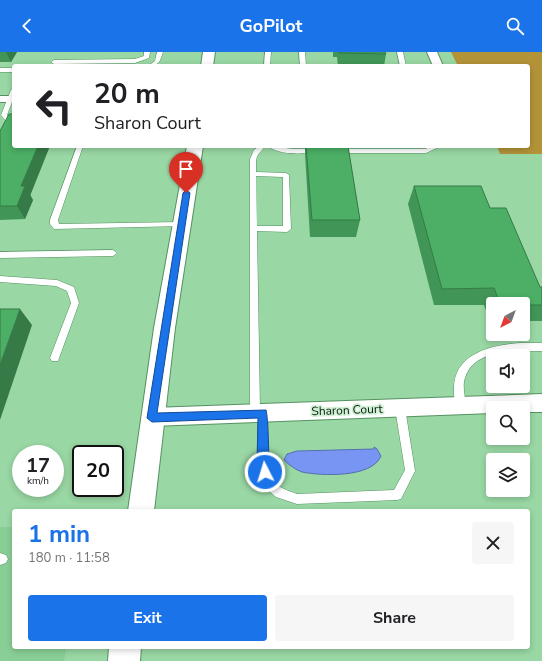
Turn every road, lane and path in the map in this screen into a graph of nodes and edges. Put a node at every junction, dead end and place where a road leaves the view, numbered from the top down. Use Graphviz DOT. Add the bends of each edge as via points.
graph roads {
  1 [pos="147,52"];
  2 [pos="160,52"];
  3 [pos="268,52"];
  4 [pos="302,52"];
  5 [pos="400,52"];
  6 [pos="432,52"];
  7 [pos="54,62"];
  8 [pos="154,64"];
  9 [pos="267,64"];
  10 [pos="303,64"];
  11 [pos="403,64"];
  12 [pos="437,64"];
  13 [pos="0,70"];
  14 [pos="12,70"];
  15 [pos="0,90"];
  16 [pos="10,96"];
  17 [pos="4,115"];
  18 [pos="12,120"];
  19 [pos="0,123"];
  20 [pos="79,148"];
  21 [pos="195,148"];
  22 [pos="260,148"];
  23 [pos="274,148"];
  24 [pos="433,148"];
  25 [pos="323,151"];
  26 [pos="331,151"];
  27 [pos="253,174"];
  28 [pos="181,224"];
  29 [pos="253,228"];
  30 [pos="113,253"];
  31 [pos="0,256"];
  32 [pos="0,279"];
  33 [pos="542,347"];
  34 [pos="55,358"];
  35 [pos="542,403"];
  36 [pos="460,406"];
  37 [pos="400,408"];
  38 [pos="259,413"];
  39 [pos="152,418"];
  40 [pos="141,509"];
  41 [pos="125,649"];
  42 [pos="124,661"];
  1 -- 7 [label="lane" via="146,57 135,61"];
  2 -- 8 [label="lane"];
  3 -- 9 [label="lane"];
  4 -- 10 [label="lane"];
  5 -- 11 [label="lane"];
  6 -- 12 [label="street"];
  13 -- 14 [label="lane"];
  15 -- 16 [label="street"];
  16 -- 17 [label="lane"];
  17 -- 18 [label="lane"];
  17 -- 19 [label="lane"];
  20 -- 28 [label="lane" via="54,220 57,227"];
  21 -- 28 [label="main road"];
  22 -- 27 [label="lane" via="254,155"];
  23 -- 25 [label="lane"];
  24 -- 26 [label="lane" via="426,151"];
  27 -- 29 [label="lane"];
  27 -- 29 [label="lane" via="286,175 287,228"];
  28 -- 39 [label="main road"];
  29 -- 38 [label="lane"];
  30 -- 31 [label="lane"];
  32 -- 34 [label="lane" via="57,282 71,289 75,303"];
  33 -- 36 [label="lane" via="491,350 467,365 458,385"];
  35 -- 36 [label="street, Sharon Court"];
  36 -- 37 [label="street, Sharon Court"];
  37 -- 38 [label="street, Sharon Court"];
  37 -- 38 [label="lane" via="410,471 396,495 297,499 280,493 266,481"];
  38 -- 39 [label="street, Sharon Court"];
  39 -- 40 [label="main road"];
  41 -- 42 [label="main road"];
}
